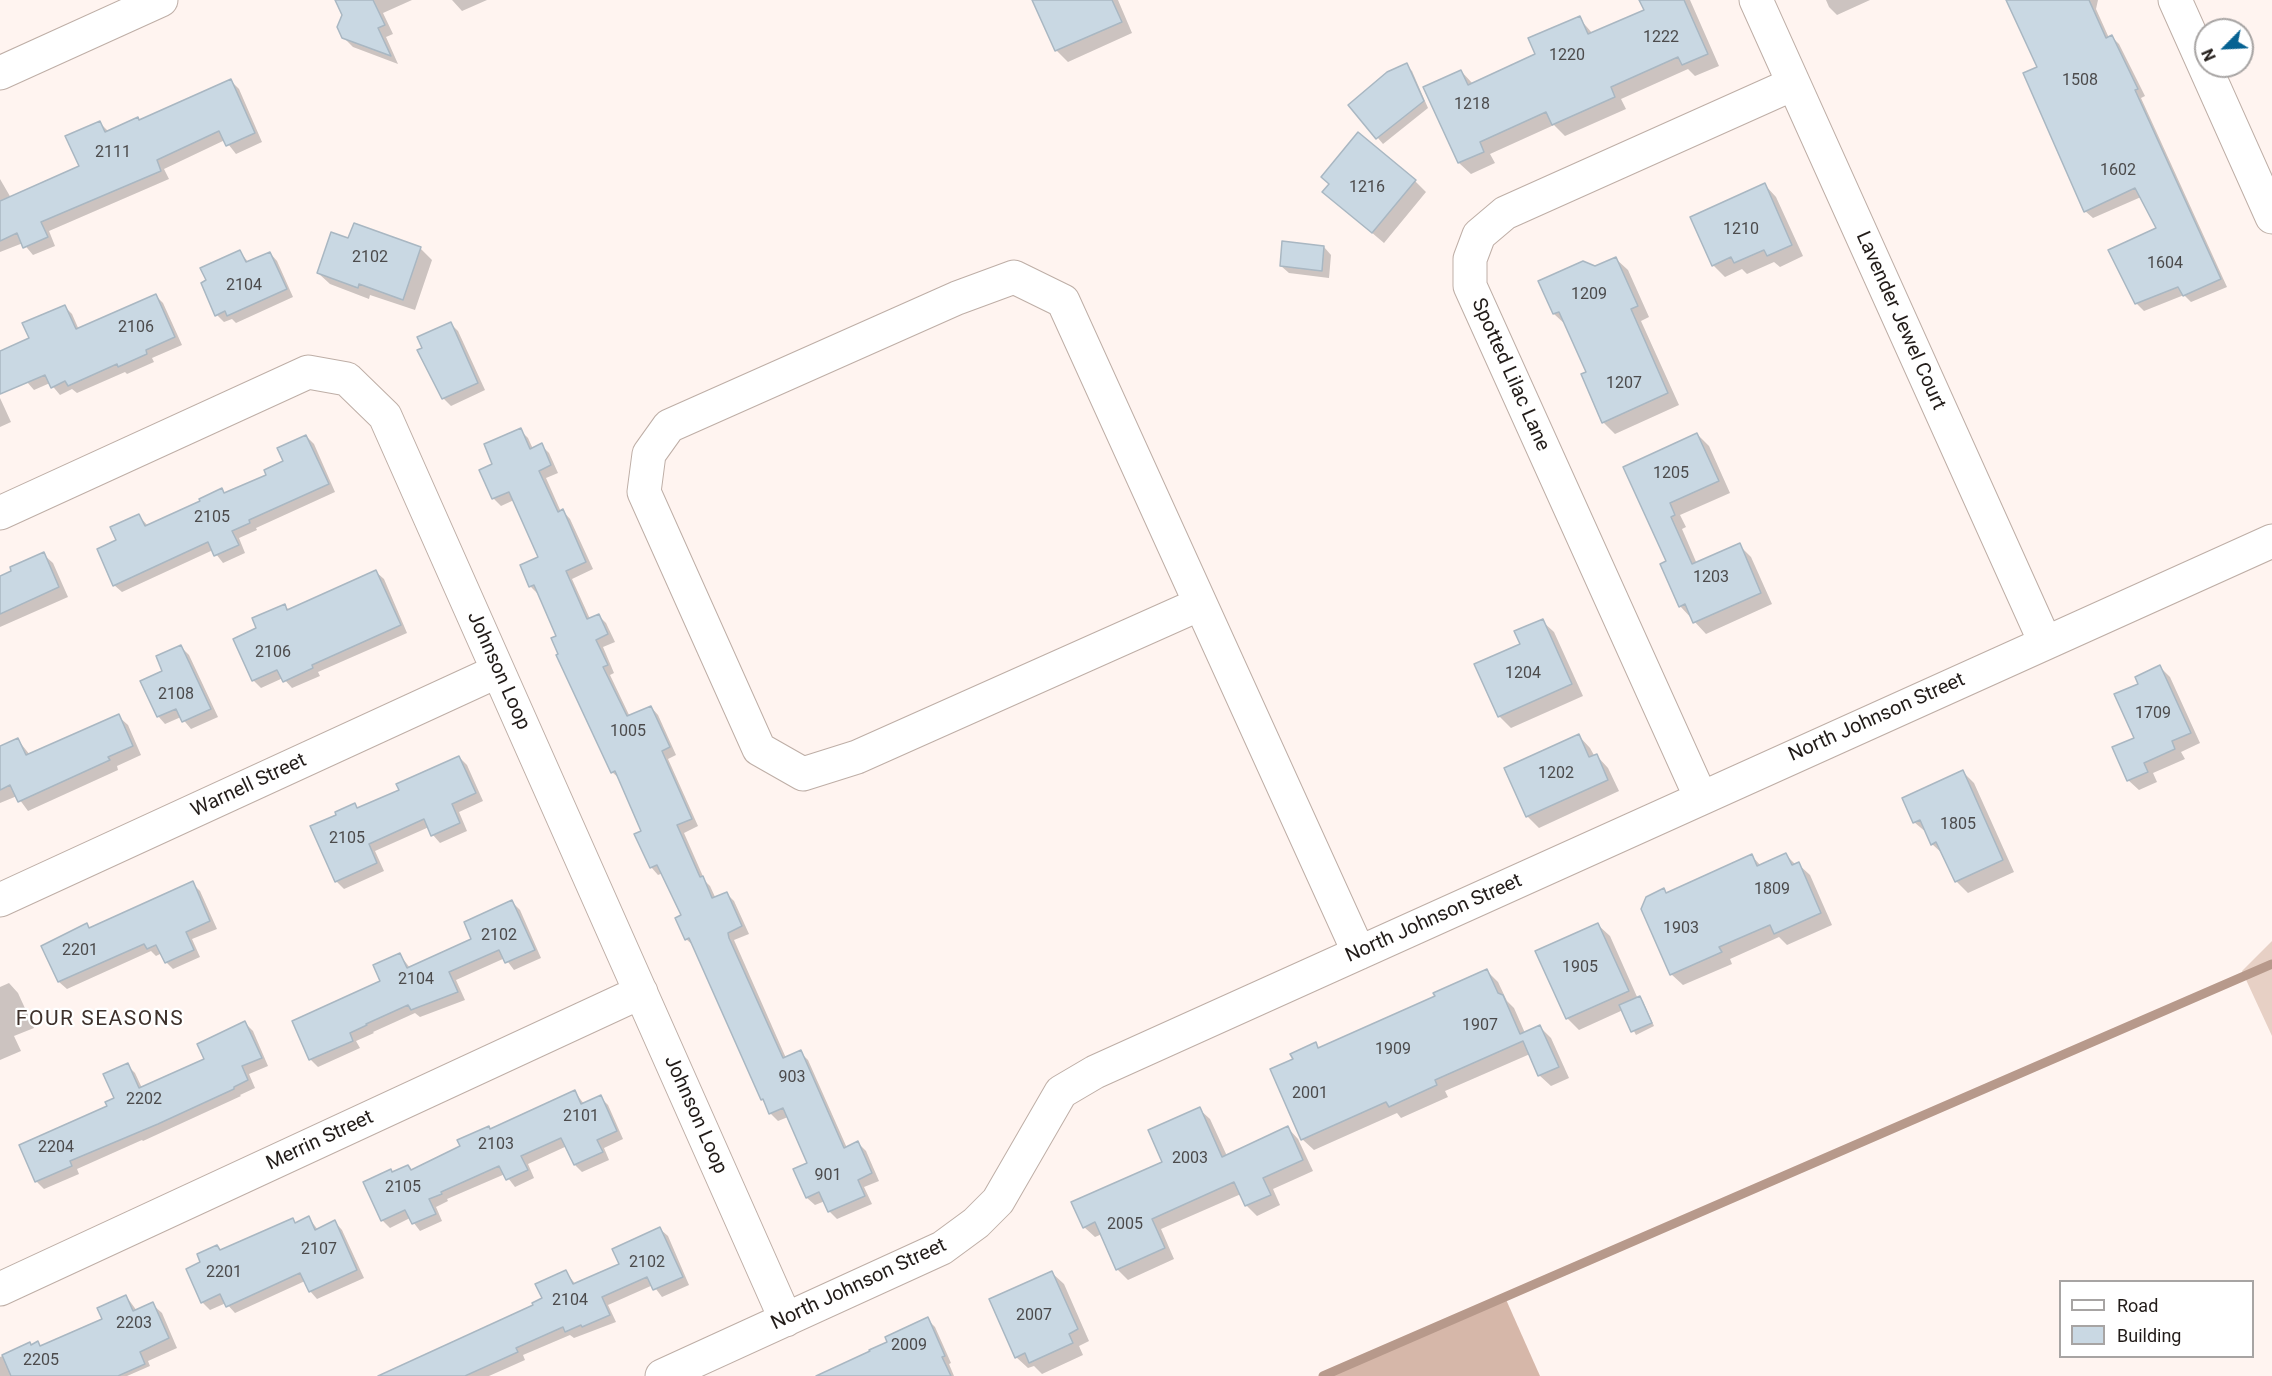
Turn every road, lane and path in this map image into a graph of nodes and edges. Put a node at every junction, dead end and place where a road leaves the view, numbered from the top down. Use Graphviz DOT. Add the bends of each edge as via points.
graph roads {
  1 [pos="161,0"];
  2 [pos="1756,0"];
  3 [pos="2175,0"];
  4 [pos="0,73"];
  5 [pos="1793,84"];
  6 [pos="2272,217"];
  7 [pos="0,513"];
  8 [pos="2272,541"];
  9 [pos="1200,604"];
  10 [pos="2045,642"];
  11 [pos="498,671"];
  12 [pos="1701,798"];
  13 [pos="0,900"];
  14 [pos="1359,953"];
  15 [pos="641,993"];
  16 [pos="0,1289"];
  17 [pos="786,1320"];
  18 [pos="662,1376"];
  1 -- 4 [label="street"];
  2 -- 5 [label="street, Lavender Jewel Court"];
  3 -- 6 [label="street"];
  5 -- 10 [label="street, Lavender Jewel Court"];
  5 -- 12 [label="street, Spotted Lilac Lane" via="1505,213 1479,235 1470,259 1470,286"];
  7 -- 11 [label="street, Johnson Loop" via="308,372 347,379 385,416"];
  8 -- 10 [label="street, North Johnson Street"];
  9 -- 9 [label="street" via="1063,301 1014,277 957,298 669,426 649,454 644,492 759,749 803,774 857,757"];
  9 -- 14 [label="street"];
  10 -- 12 [label="street, North Johnson Street"];
  11 -- 13 [label="street, Warnell Street"];
  11 -- 15 [label="street, Johnson Loop"];
  12 -- 14 [label="street, North Johnson Street"];
  14 -- 17 [label="street, North Johnson Street" via="1095,1072 1061,1092 998,1201 976,1223 942,1248"];
  15 -- 16 [label="street, Merrin Street"];
  15 -- 17 [label="street, Johnson Loop"];
  17 -- 18 [label="street, North Johnson Street"];
}
